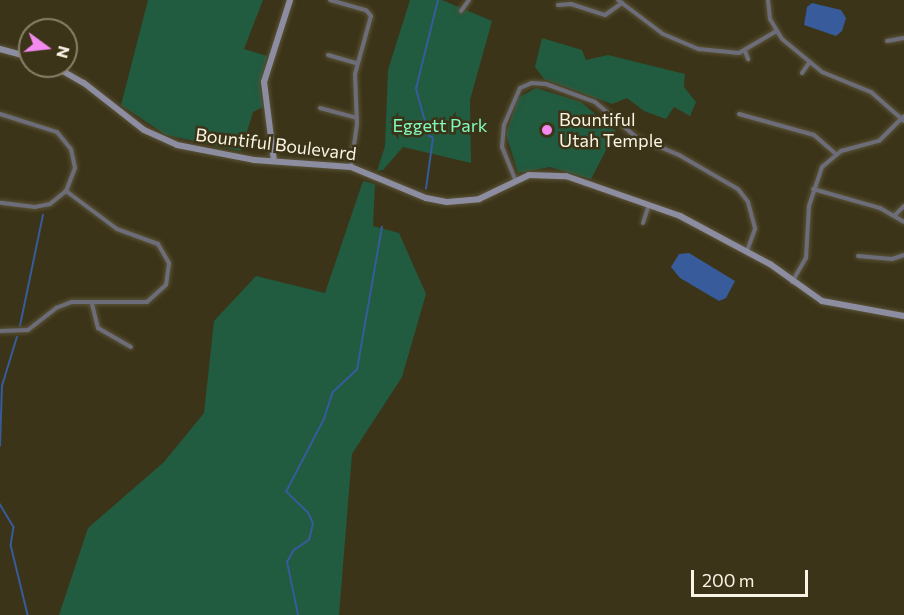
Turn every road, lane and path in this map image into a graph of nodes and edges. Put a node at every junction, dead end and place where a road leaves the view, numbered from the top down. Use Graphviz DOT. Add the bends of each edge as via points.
graph roads {
  1 [pos="290,0"];
  2 [pos="330,0"];
  3 [pos="469,0"];
  4 [pos="768,0"];
  5 [pos="620,2"];
  6 [pos="558,5"];
  7 [pos="461,11"];
  8 [pos="775,32"];
  9 [pos="904,38"];
  10 [pos="887,41"];
  11 [pos="0,49"];
  12 [pos="746,51"];
  13 [pos="18,54"];
  14 [pos="328,55"];
  15 [pos="748,59"];
  16 [pos="356,63"];
  17 [pos="809,63"];
  18 [pos="802,73"];
  19 [pos="72,78"];
  20 [pos="320,108"];
  21 [pos="0,114"];
  22 [pos="739,114"];
  23 [pos="357,118"];
  24 [pos="903,118"];
  25 [pos="836,154"];
  26 [pos="274,161"];
  27 [pos="351,167"];
  28 [pos="515,179"];
  29 [pos="813,189"];
  30 [pos="66,191"];
  31 [pos="0,203"];
  32 [pos="649,204"];
  33 [pos="904,206"];
  34 [pos="895,215"];
  35 [pos="904,222"];
  36 [pos="643,223"];
  37 [pos="747,251"];
  38 [pos="904,255"];
  39 [pos="858,256"];
  40 [pos="792,282"];
  41 [pos="92,304"];
  42 [pos="904,316"];
  43 [pos="0,331"];
  44 [pos="131,347"];
  1 -- 26 [label="main road" via="264,82"];
  2 -- 16 [label="street" via="370,14"];
  3 -- 7 [label="street"];
  4 -- 8 [label="street"];
  5 -- 6 [label="street" via="605,15 571,4"];
  5 -- 12 [label="street" via="682,44 723,53"];
  8 -- 12 [label="street"];
  8 -- 17 [label="street"];
  9 -- 10 [label="street"];
  11 -- 13 [label="main road"];
  12 -- 15 [label="street"];
  14 -- 16 [label="street"];
  16 -- 23 [label="street"];
  17 -- 18 [label="street"];
  17 -- 24 [label="street" via="871,92"];
  19 -- 26 [label="main road, Bountiful Boulevard" via="166,141"];
  20 -- 23 [label="street"];
  21 -- 30 [label="street" via="47,128 65,140 75,168"];
  22 -- 25 [label="street" via="814,135"];
  23 -- 27 [label="street"];
  24 -- 25 [label="street" via="876,143"];
  25 -- 29 [label="street" via="822,167"];
  26 -- 27 [label="main road, Bountiful Boulevard"];
  27 -- 28 [label="main road, Bountiful Boulevard" via="426,198 447,202 479,199"];
  28 -- 32 [label="main road, Bountiful Boulevard" via="559,174"];
  28 -- 37 [label="street" via="502,147 504,125 520,88 532,83 546,84 595,102 636,137 677,154 738,189 748,202 755,229"];
  29 -- 34 [label="street"];
  29 -- 40 [label="street" via="807,253"];
  30 -- 31 [label="street" via="42,206"];
  30 -- 41 [label="street" via="117,229 155,242 169,263 166,285 152,300"];
  32 -- 36 [label="street"];
  32 -- 37 [label="main road, Bountiful Boulevard"];
  33 -- 34 [label="street"];
  34 -- 35 [label="street"];
  37 -- 40 [label="main road, Bountiful Boulevard"];
  38 -- 39 [label="street" via="892,259"];
  40 -- 42 [label="main road, Bountiful Boulevard" via="830,303"];
  41 -- 43 [label="street" via="63,305 23,332"];
  41 -- 44 [label="street" via="98,328"];
}
